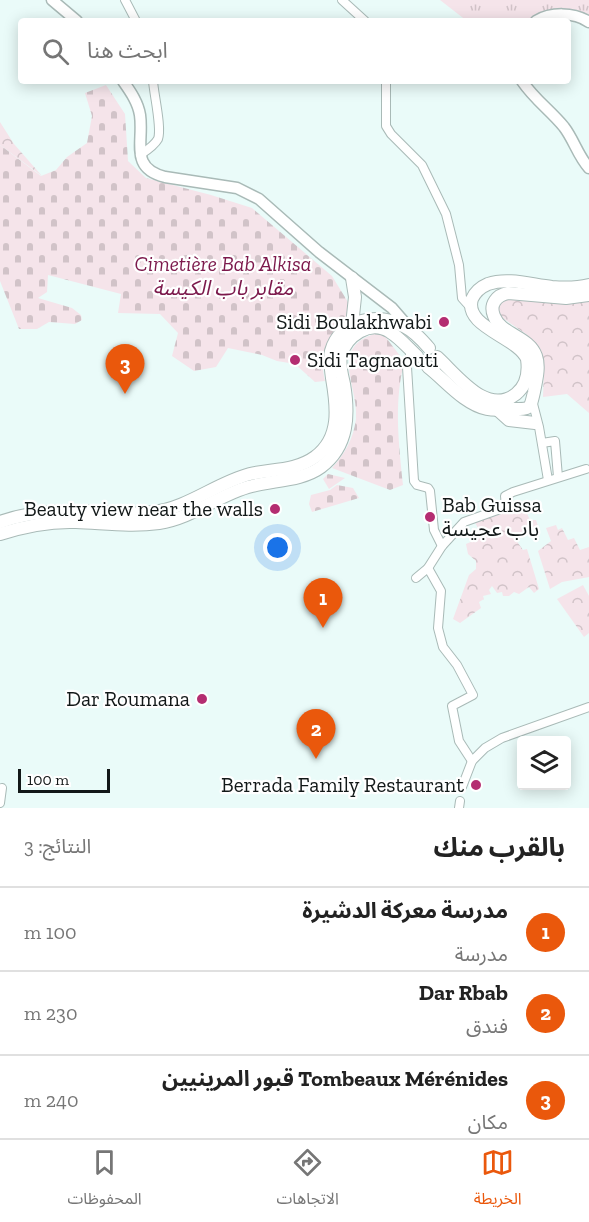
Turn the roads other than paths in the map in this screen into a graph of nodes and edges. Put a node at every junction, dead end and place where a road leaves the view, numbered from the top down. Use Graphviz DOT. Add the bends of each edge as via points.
graph roads {
  1 [pos="52,0"];
  2 [pos="125,0"];
  3 [pos="342,0"];
  4 [pos="73,18"];
  5 [pos="134,18"];
  6 [pos="362,18"];
  7 [pos="544,18"];
  8 [pos="589,22"];
  9 [pos="125,84"];
  10 [pos="153,84"];
  11 [pos="386,84"];
  12 [pos="524,84"];
  13 [pos="140,155"];
  14 [pos="589,168"];
  15 [pos="352,278"];
  16 [pos="589,285"];
  17 [pos="589,295"];
  18 [pos="381,301"];
  19 [pos="471,308"];
  20 [pos="393,321"];
  21 [pos="352,325"];
  22 [pos="413,331"];
  23 [pos="423,353"];
  24 [pos="532,400"];
  25 [pos="518,402"];
  26 [pos="499,411"];
  27 [pos="537,425"];
  28 [pos="542,443"];
  29 [pos="586,469"];
  30 [pos="558,477"];
  31 [pos="548,480"];
  32 [pos="0,522"];
  33 [pos="0,534"];
  34 [pos="442,546"];
  35 [pos="428,568"];
  36 [pos="416,578"];
  37 [pos="589,707"];
  38 [pos="472,761"];
  39 [pos="462,787"];
  40 [pos="2,788"];
  41 [pos="0,803"];
  1 -- 4 [label="main road"];
  2 -- 5 [label="street"];
  3 -- 6 [label="street"];
  7 -- 8 [label="main road" via="562,14"];
  9 -- 13 [label="main road" via="140,115"];
  10 -- 13 [label="street" via="159,137"];
  11 -- 19 [label="street" via="386,126 422,165 446,214 459,265 462,298"];
  12 -- 14 [label="main road" via="563,126"];
  13 -- 15 [label="main road" via="154,174 248,192"];
  15 -- 18 [label="main road"];
  15 -- 21 [label="main road"];
  16 -- 19 [label="main road" via="561,288 493,283 478,290"];
  17 -- 24 [label="main road" via="557,298 508,293 495,300 497,322 530,346 536,356"];
  18 -- 20 [label="main road"];
  18 -- 22 [label="main road"];
  19 -- 25 [label="main road" via="476,319 518,346 526,356 526,381"];
  20 -- 21 [label="main road" via="370,319"];
  20 -- 22 [label="main road"];
  20 -- 23 [label="main road"];
  21 -- 32 [label="main road" via="337,339 330,357 337,411 335,425 327,446 311,460 294,467 248,474 181,505 152,513 51,512"];
  22 -- 23 [label="main road"];
  23 -- 25 [label="main road" via="484,398"];
  23 -- 26 [label="main road" via="421,365 475,405"];
  23 -- 33 [label="main road" via="380,328 366,329 348,342 341,361 347,410 344,433 331,458 313,472 246,487 193,513 160,523 58,522"];
  23 -- 34 [label="street" via="407,367 414,481 429,489 434,530"];
  24 -- 25 [label="main road" via="529,408"];
  24 -- 27 [label="street"];
  25 -- 26 [label="main road"];
  25 -- 27 [label="street"];
  26 -- 27 [label="main road" via="509,420"];
  27 -- 28 [label="street"];
  28 -- 30 [label="street" via="555,441"];
  28 -- 31 [label="street"];
  29 -- 30 [label="street"];
  30 -- 31 [label="street"];
  31 -- 34 [label="street" via="506,495 506,507 464,522"];
  34 -- 35 [label="street"];
  35 -- 36 [label="street"];
  35 -- 38 [label="street" via="441,591 438,628 443,647 473,695 452,706 459,741"];
  37 -- 38 [label="street" via="502,738"];
  38 -- 39 [label="street"];
  40 -- 41 [label="street"];
}
